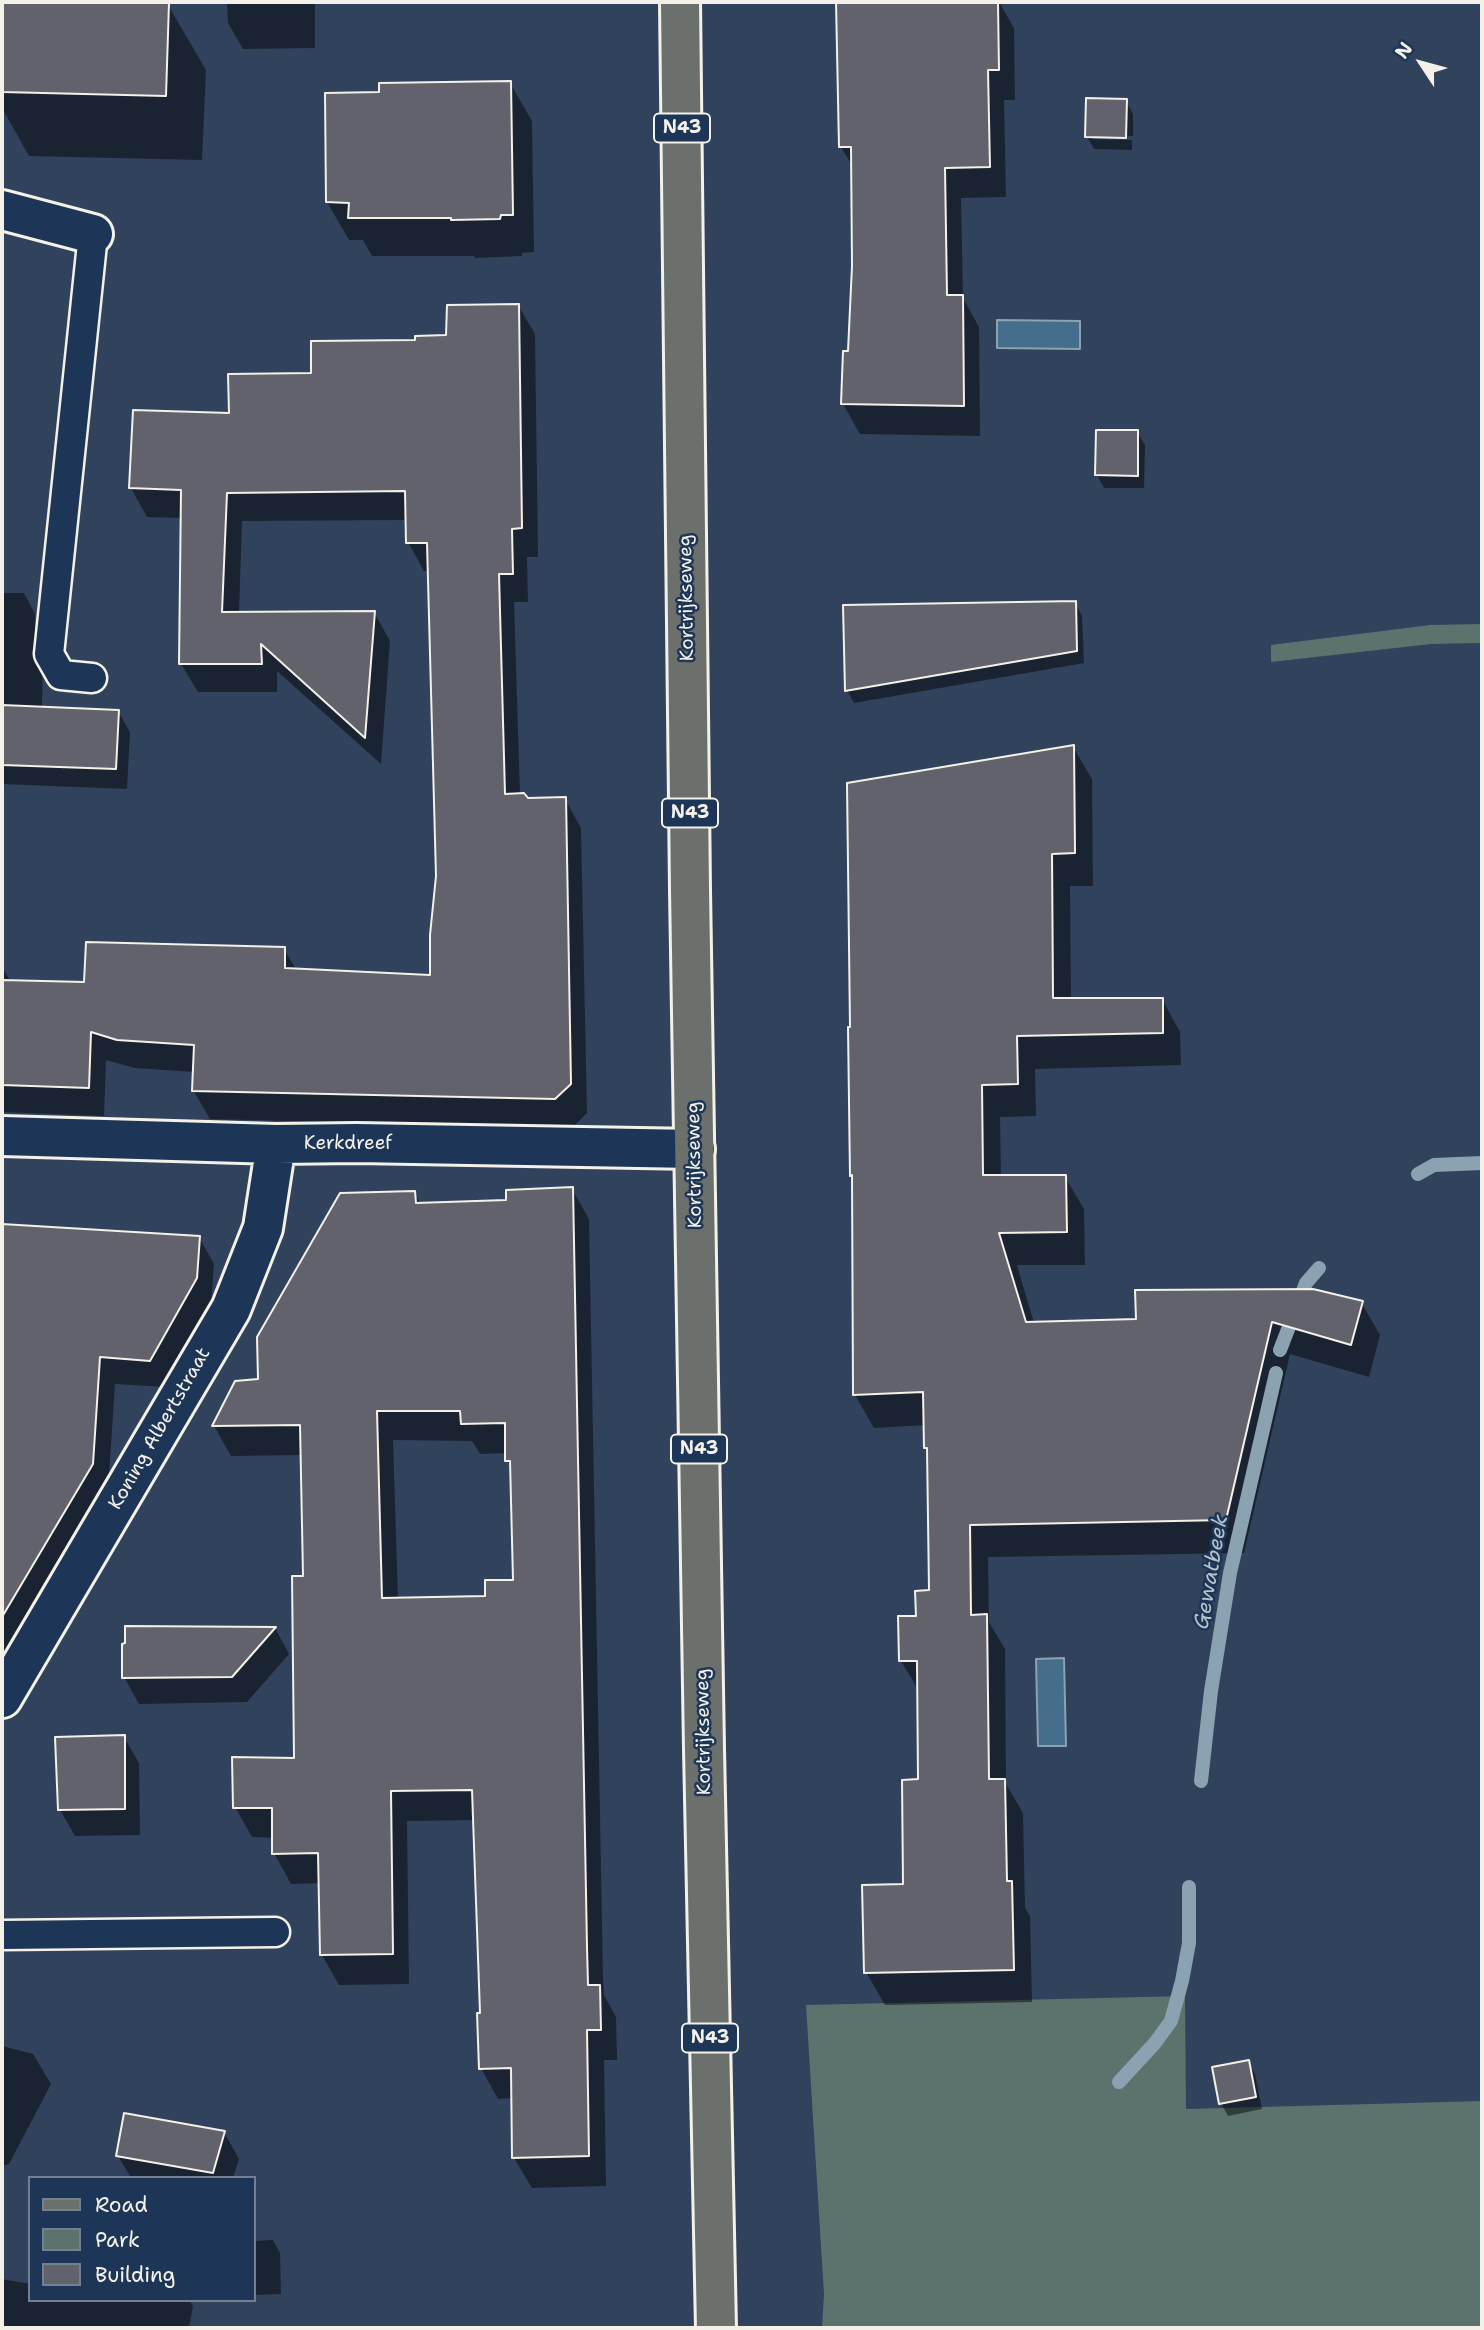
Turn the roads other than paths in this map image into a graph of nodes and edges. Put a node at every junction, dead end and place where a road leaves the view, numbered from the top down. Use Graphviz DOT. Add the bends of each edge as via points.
graph roads {
  1 [pos="680,2"];
  2 [pos="2,210"];
  3 [pos="93,234"];
  4 [pos="92,678"];
  5 [pos="2,1136"];
  6 [pos="276,1144"];
  7 [pos="695,1149"];
  8 [pos="2,1698"];
  9 [pos="275,1932"];
  10 [pos="2,1935"];
  11 [pos="716,2328"];
  1 -- 7 [label="main road, Kortrijkseweg / N43"];
  2 -- 3 [label="street"];
  3 -- 4 [label="lane" via="49,654 61,675"];
  5 -- 6 [label="street, Kerkdreef"];
  6 -- 7 [label="street, Kerkdreef"];
  6 -- 8 [label="street, Koning Albertstraat" via="263,1228 231,1309"];
  7 -- 11 [label="main road, Kortrijkseweg / N43"];
  9 -- 10 [label="lane"];
}
